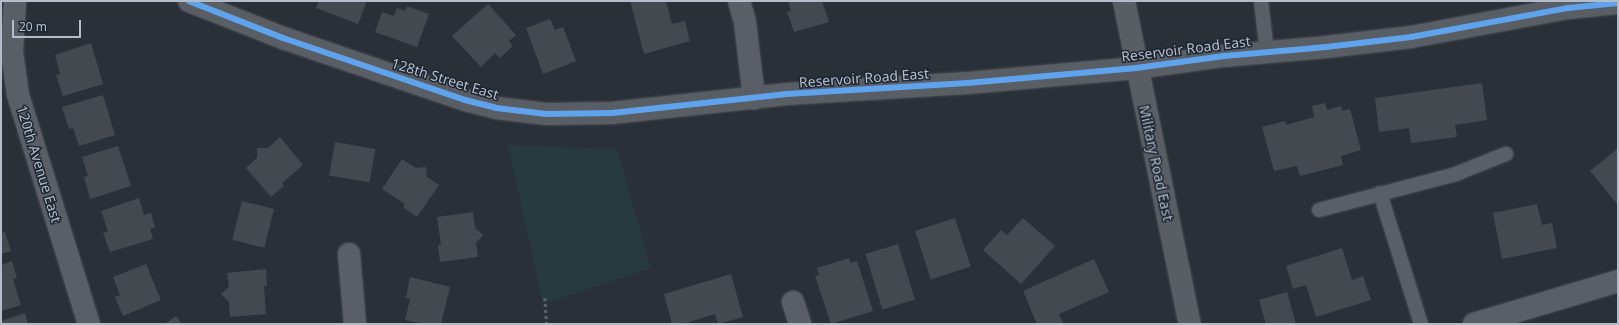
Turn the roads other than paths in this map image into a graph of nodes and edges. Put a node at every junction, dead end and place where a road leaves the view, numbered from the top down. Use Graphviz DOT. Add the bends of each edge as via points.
graph roads {
  1 [pos="15,1"];
  2 [pos="189,1"];
  3 [pos="739,1"];
  4 [pos="1124,1"];
  5 [pos="1261,1"];
  6 [pos="1618,3"];
  7 [pos="215,5"];
  8 [pos="1267,52"];
  9 [pos="1136,68"];
  10 [pos="754,98"];
  11 [pos="1506,154"];
  12 [pos="1380,193"];
  13 [pos="1319,210"];
  14 [pos="349,254"];
  15 [pos="1618,281"];
  16 [pos="793,302"];
  17 [pos="88,324"];
  18 [pos="355,324"];
  19 [pos="800,324"];
  20 [pos="1190,324"];
  21 [pos="1421,324"];
  22 [pos="1474,324"];
  1 -- 17 [label="street, 120th Avenue East" via="12,52 18,95"];
  2 -- 7 [label="street, 128th Street East"];
  3 -- 10 [label="street" via="745,22"];
  4 -- 9 [label="street, Military Road East"];
  5 -- 8 [label="lane"];
  6 -- 8 [label="street, Reservoir Road East" via="1568,8 1411,37"];
  7 -- 10 [label="street, 128th Street East" via="394,78 496,108 547,114 612,113"];
  8 -- 9 [label="street, Reservoir Road East"];
  9 -- 10 [label="street, Reservoir Road East"];
  9 -- 20 [label="street, Military Road East"];
  11 -- 12 [label="lane" via="1456,174"];
  12 -- 13 [label="lane"];
  12 -- 21 [label="lane"];
  14 -- 18 [label="street"];
  15 -- 22 [label="street"];
  16 -- 19 [label="street"];
}
